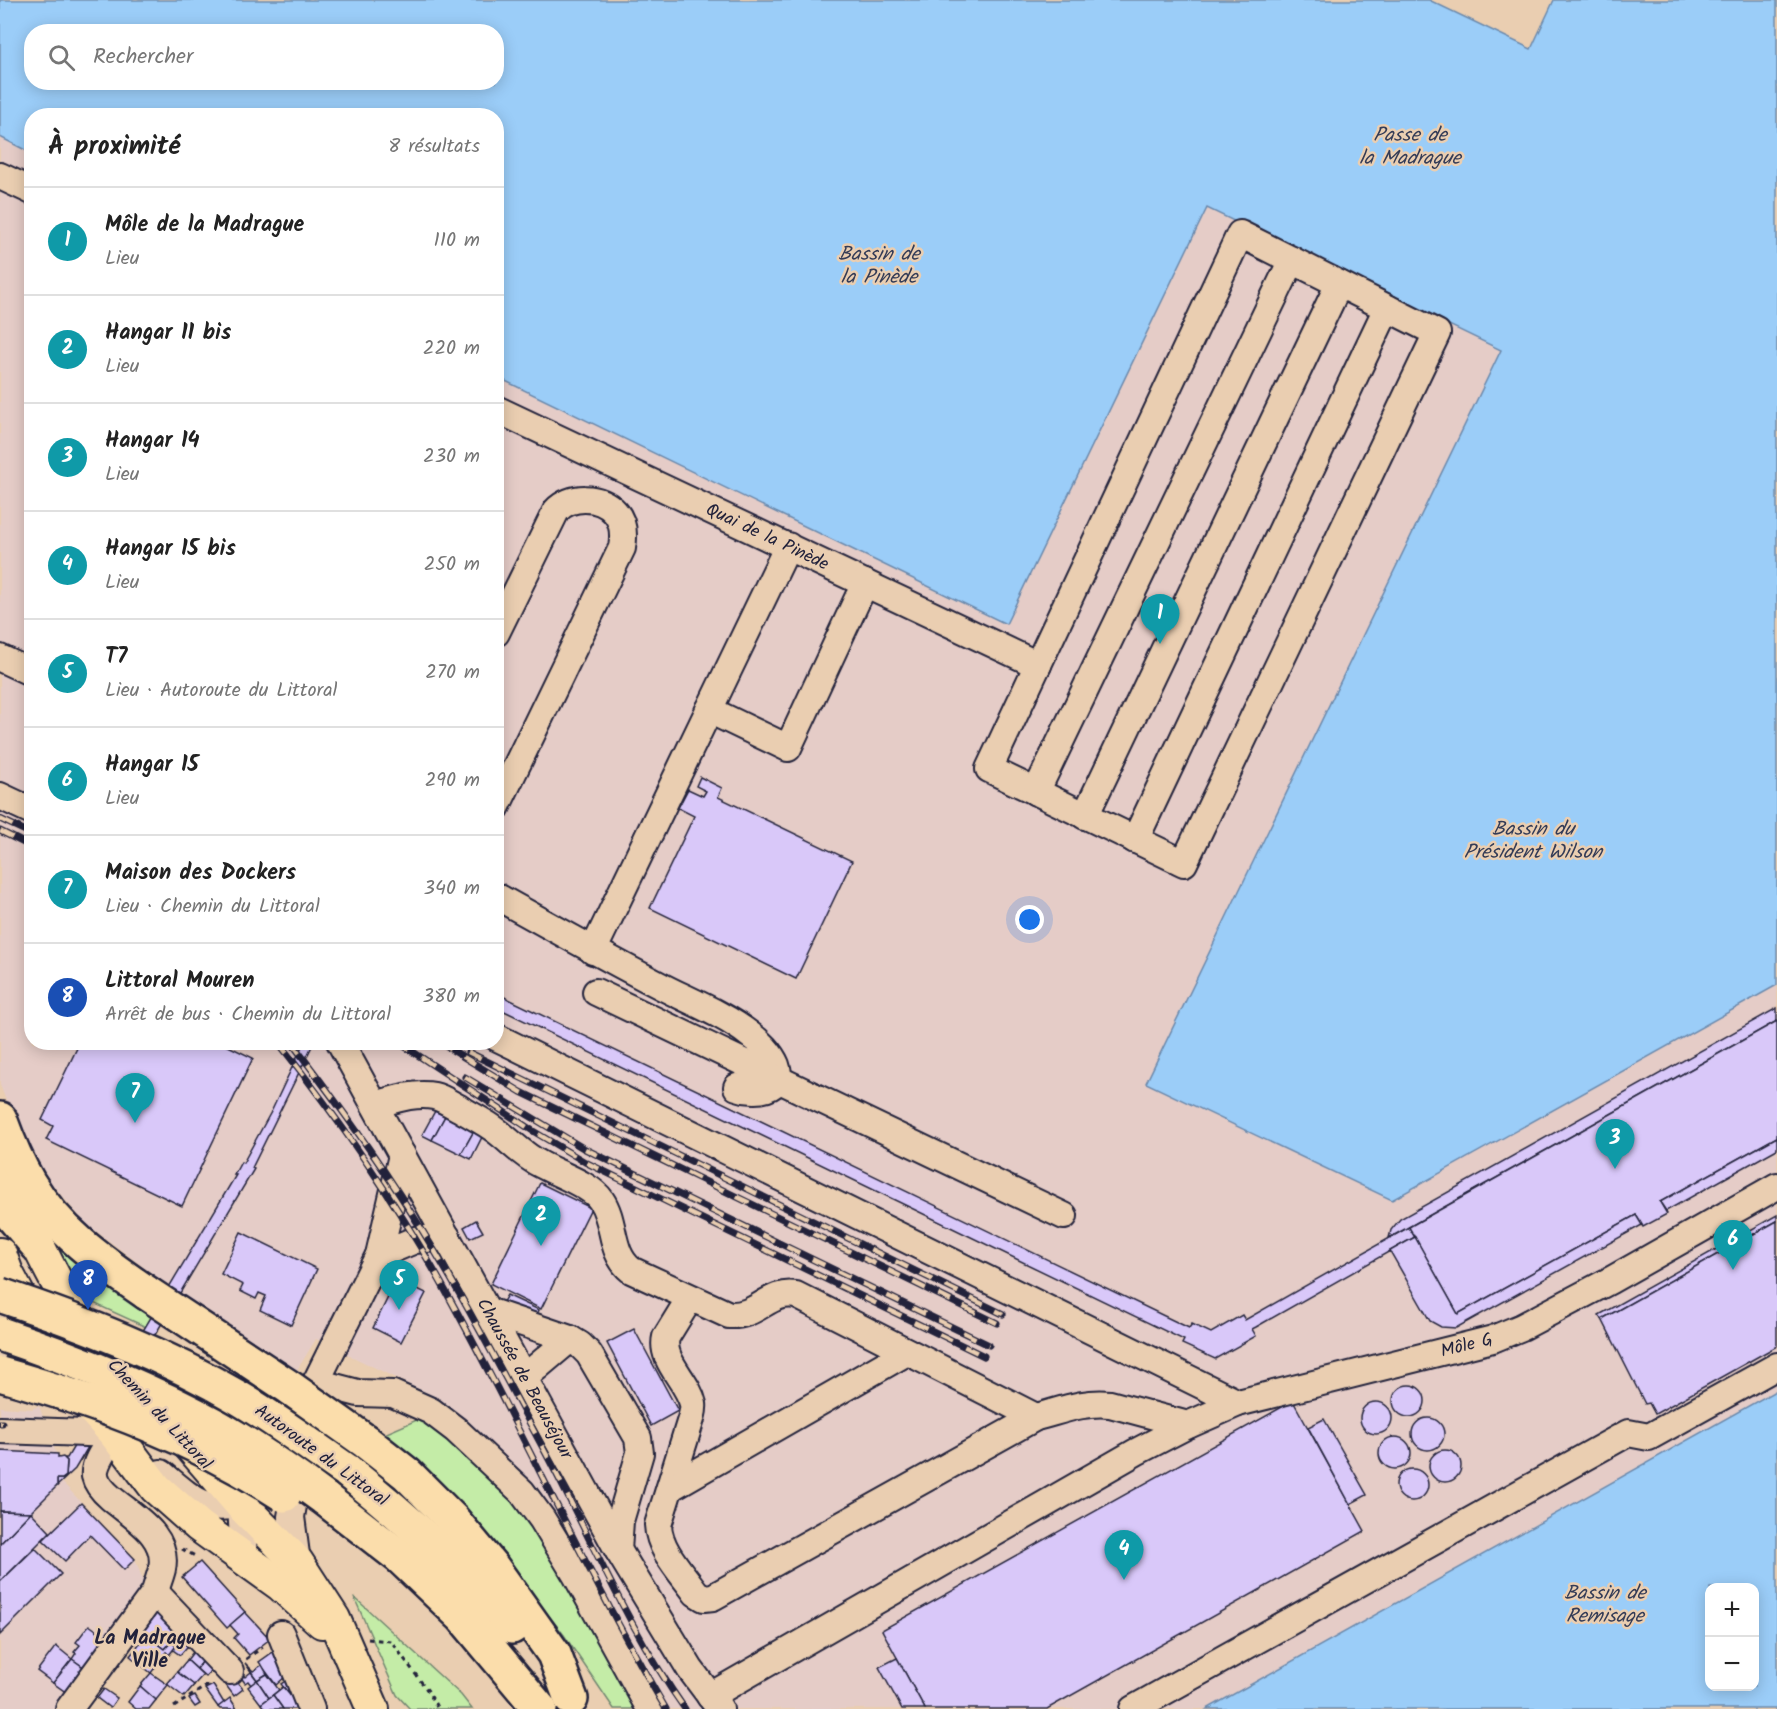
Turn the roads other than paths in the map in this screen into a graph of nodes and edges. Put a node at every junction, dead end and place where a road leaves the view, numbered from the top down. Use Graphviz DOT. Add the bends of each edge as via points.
graph roads {
  1 [pos="0,176"];
  2 [pos="24,187"];
  3 [pos="1292,260"];
  4 [pos="1339,284"];
  5 [pos="1387,308"];
  6 [pos="504,413"];
  7 [pos="788,546"];
  8 [pos="865,583"];
  9 [pos="504,617"];
  10 [pos="0,658"];
  11 [pos="1038,664"];
  12 [pos="24,669"];
  13 [pos="709,710"];
  14 [pos="504,791"];
  15 [pos="1036,792"];
  16 [pos="0,796"];
  17 [pos="24,807"];
  18 [pos="1085,816"];
  19 [pos="1135,840"];
  20 [pos="504,901"];
  21 [pos="593,951"];
  22 [pos="596,992"];
  23 [pos="504,1041"];
  24 [pos="344,1050"];
  25 [pos="776,1078"];
  26 [pos="737,1087"];
  27 [pos="375,1105"];
  28 [pos="0,1119"];
  29 [pos="402,1155"];
  30 [pos="0,1162"];
  31 [pos="1777,1186"];
  32 [pos="0,1205"];
  33 [pos="1064,1216"];
  34 [pos="447,1237"];
  35 [pos="37,1245"];
  36 [pos="0,1254"];
  37 [pos="379,1255"];
  38 [pos="0,1295"];
  39 [pos="690,1298"];
  40 [pos="488,1311"];
  41 [pos="0,1334"];
  42 [pos="570,1340"];
  43 [pos="907,1352"];
  44 [pos="1777,1366"];
  45 [pos="0,1374"];
  46 [pos="525,1377"];
  47 [pos="0,1383"];
  48 [pos="320,1383"];
  49 [pos="131,1386"];
  50 [pos="358,1393"];
  51 [pos="82,1398"];
  52 [pos="1238,1403"];
  53 [pos="1036,1417"];
  54 [pos="1188,1425"];
  55 [pos="175,1429"];
  56 [pos="0,1430"];
  57 [pos="115,1434"];
  58 [pos="318,1439"];
  59 [pos="267,1444"];
  60 [pos="299,1472"];
  61 [pos="670,1488"];
  62 [pos="242,1505"];
  63 [pos="319,1506"];
  64 [pos="618,1550"];
  65 [pos="244,1558"];
  66 [pos="297,1562"];
  67 [pos="155,1592"];
  68 [pos="281,1634"];
  69 [pos="347,1650"];
  70 [pos="230,1671"];
  71 [pos="715,1702"];
  72 [pos="574,1704"];
  73 [pos="69,1709"];
  74 [pos="311,1709"];
  75 [pos="373,1709"];
  76 [pos="540,1709"];
  77 [pos="650,1709"];
  78 [pos="1133,1709"];
  1 -- 2 [label="street"];
  3 -- 4 [label="street"];
  3 -- 11 [label="street" via="1240,234"];
  3 -- 15 [label="street"];
  4 -- 5 [label="street"];
  4 -- 18 [label="street"];
  5 -- 19 [label="street"];
  5 -- 19 [label="street" via="1437,333 1432,344 1184,864"];
  6 -- 7 [label="street, Quai de la Pinède"];
  7 -- 8 [label="street, Quai de la Pinède"];
  7 -- 13 [label="street"];
  8 -- 11 [label="street, Quai de la Pinède"];
  8 -- 13 [label="street" via="788,748"];
  9 -- 14 [label="street" via="561,506 574,500 592,500 615,511 622,526 622,548"];
  10 -- 12 [label="street"];
  11 -- 15 [label="street" via="989,769"];
  13 -- 21 [label="street"];
  15 -- 18 [label="street"];
  16 -- 17 [label="street"];
  18 -- 19 [label="street"];
  20 -- 21 [label="street"];
  21 -- 25 [label="street" via="747,1032 770,1054 776,1065"];
  22 -- 25 [label="street"];
  23 -- 52 [label="street"];
  24 -- 27 [label="street, Chaussée de Beauséjour"];
  25 -- 26 [label="street" via="760,1091"];
  25 -- 33 [label="street"];
  27 -- 29 [label="street, Chaussée de Beauséjour"];
  27 -- 39 [label="street" via="400,1098 434,1096 489,1126 529,1157 600,1198 623,1264"];
  28 -- 72 [label="highway, bridge" via="28,1182 80,1244 365,1442 406,1474 453,1520 493,1568 554,1654"];
  29 -- 34 [label="street, Chaussée de Beauséjour"];
  29 -- 37 [label="street"];
  30 -- 35 [label="main road, Chemin du Littoral"];
  31 -- 52 [label="street, Môle G" via="1511,1332"];
  32 -- 35 [label="highway"];
  34 -- 37 [label="street" via="415,1240"];
  34 -- 40 [label="street, Chaussée de Beauséjour"];
  35 -- 49 [label="main road, Chemin du Littoral" via="82,1325"];
  36 -- 51 [label="main road, Chemin du Littoral" via="38,1332"];
  37 -- 48 [label="street"];
  38 -- 72 [label="highway, Autoroute du Littoral, bridge" via="67,1317 181,1366 241,1399 346,1470 446,1556 495,1606"];
  39 -- 43 [label="street" via="739,1316 778,1295 796,1295"];
  39 -- 61 [label="street" via="665,1342 693,1406"];
  40 -- 42 [label="street"];
  40 -- 46 [label="street, Chaussée de Beauséjour"];
  41 -- 63 [label="highway, Autoroute du Littoral, bridge" via="166,1400 228,1433 278,1464"];
  42 -- 46 [label="street"];
  42 -- 64 [label="street" via="589,1354 638,1438 640,1453 620,1521"];
  43 -- 53 [label="street"];
  43 -- 61 [label="street"];
  44 -- 78 [label="street" via="1649,1437 1628,1433"];
  45 -- 63 [label="highway, bridge" via="95,1403 194,1443 264,1482"];
  46 -- 64 [label="street, Chaussée de Beauséjour"];
  47 -- 51 [label="highway"];
  48 -- 50 [label="street"];
  48 -- 58 [label="street"];
  48 -- 59 [label="street"];
  49 -- 51 [label="main road" via="105,1383"];
  49 -- 55 [label="main road, Chemin du Littoral"];
  49 -- 57 [label="main road" via="135,1411"];
  50 -- 58 [label="street"];
  50 -- 77 [label="street" via="393,1394 431,1411 522,1492 576,1575"];
  51 -- 57 [label="main road, Chemin du Littoral"];
  52 -- 54 [label="street, Môle G"];
  53 -- 54 [label="street" via="1098,1403"];
  53 -- 61 [label="street" via="713,1597 704,1598 696,1593 662,1544 658,1525"];
  54 -- 71 [label="street, Môle G"];
  55 -- 59 [label="street" via="208,1446 236,1454"];
  55 -- 62 [label="main road, Chemin du Littoral"];
  56 -- 57 [label="street"];
  57 -- 62 [label="street" via="196,1502 208,1507"];
  57 -- 65 [label="main road, Chemin du Littoral" via="156,1488"];
  57 -- 67 [label="street" via="98,1461 95,1475 101,1489 157,1539 162,1569"];
  58 -- 60 [label="street"];
  59 -- 62 [label="street" via="254,1467"];
  60 -- 62 [label="street"];
  60 -- 66 [label="street" via="291,1517"];
  62 -- 65 [label="street"];
  62 -- 66 [label="main road, Chemin du Littoral"];
  63 -- 76 [label="highway, Autoroute du Littoral" via="400,1557 463,1617"];
  64 -- 71 [label="street, Chaussée de Beauséjour" via="690,1669"];
  65 -- 69 [label="main road, Chemin du Littoral" via="320,1619"];
  66 -- 69 [label="main road, Chemin du Littoral" via="334,1619"];
  67 -- 70 [label="street"];
  67 -- 73 [label="street"];
  68 -- 74 [label="street"];
  69 -- 75 [label="main road, Chemin du Littoral"];
}
